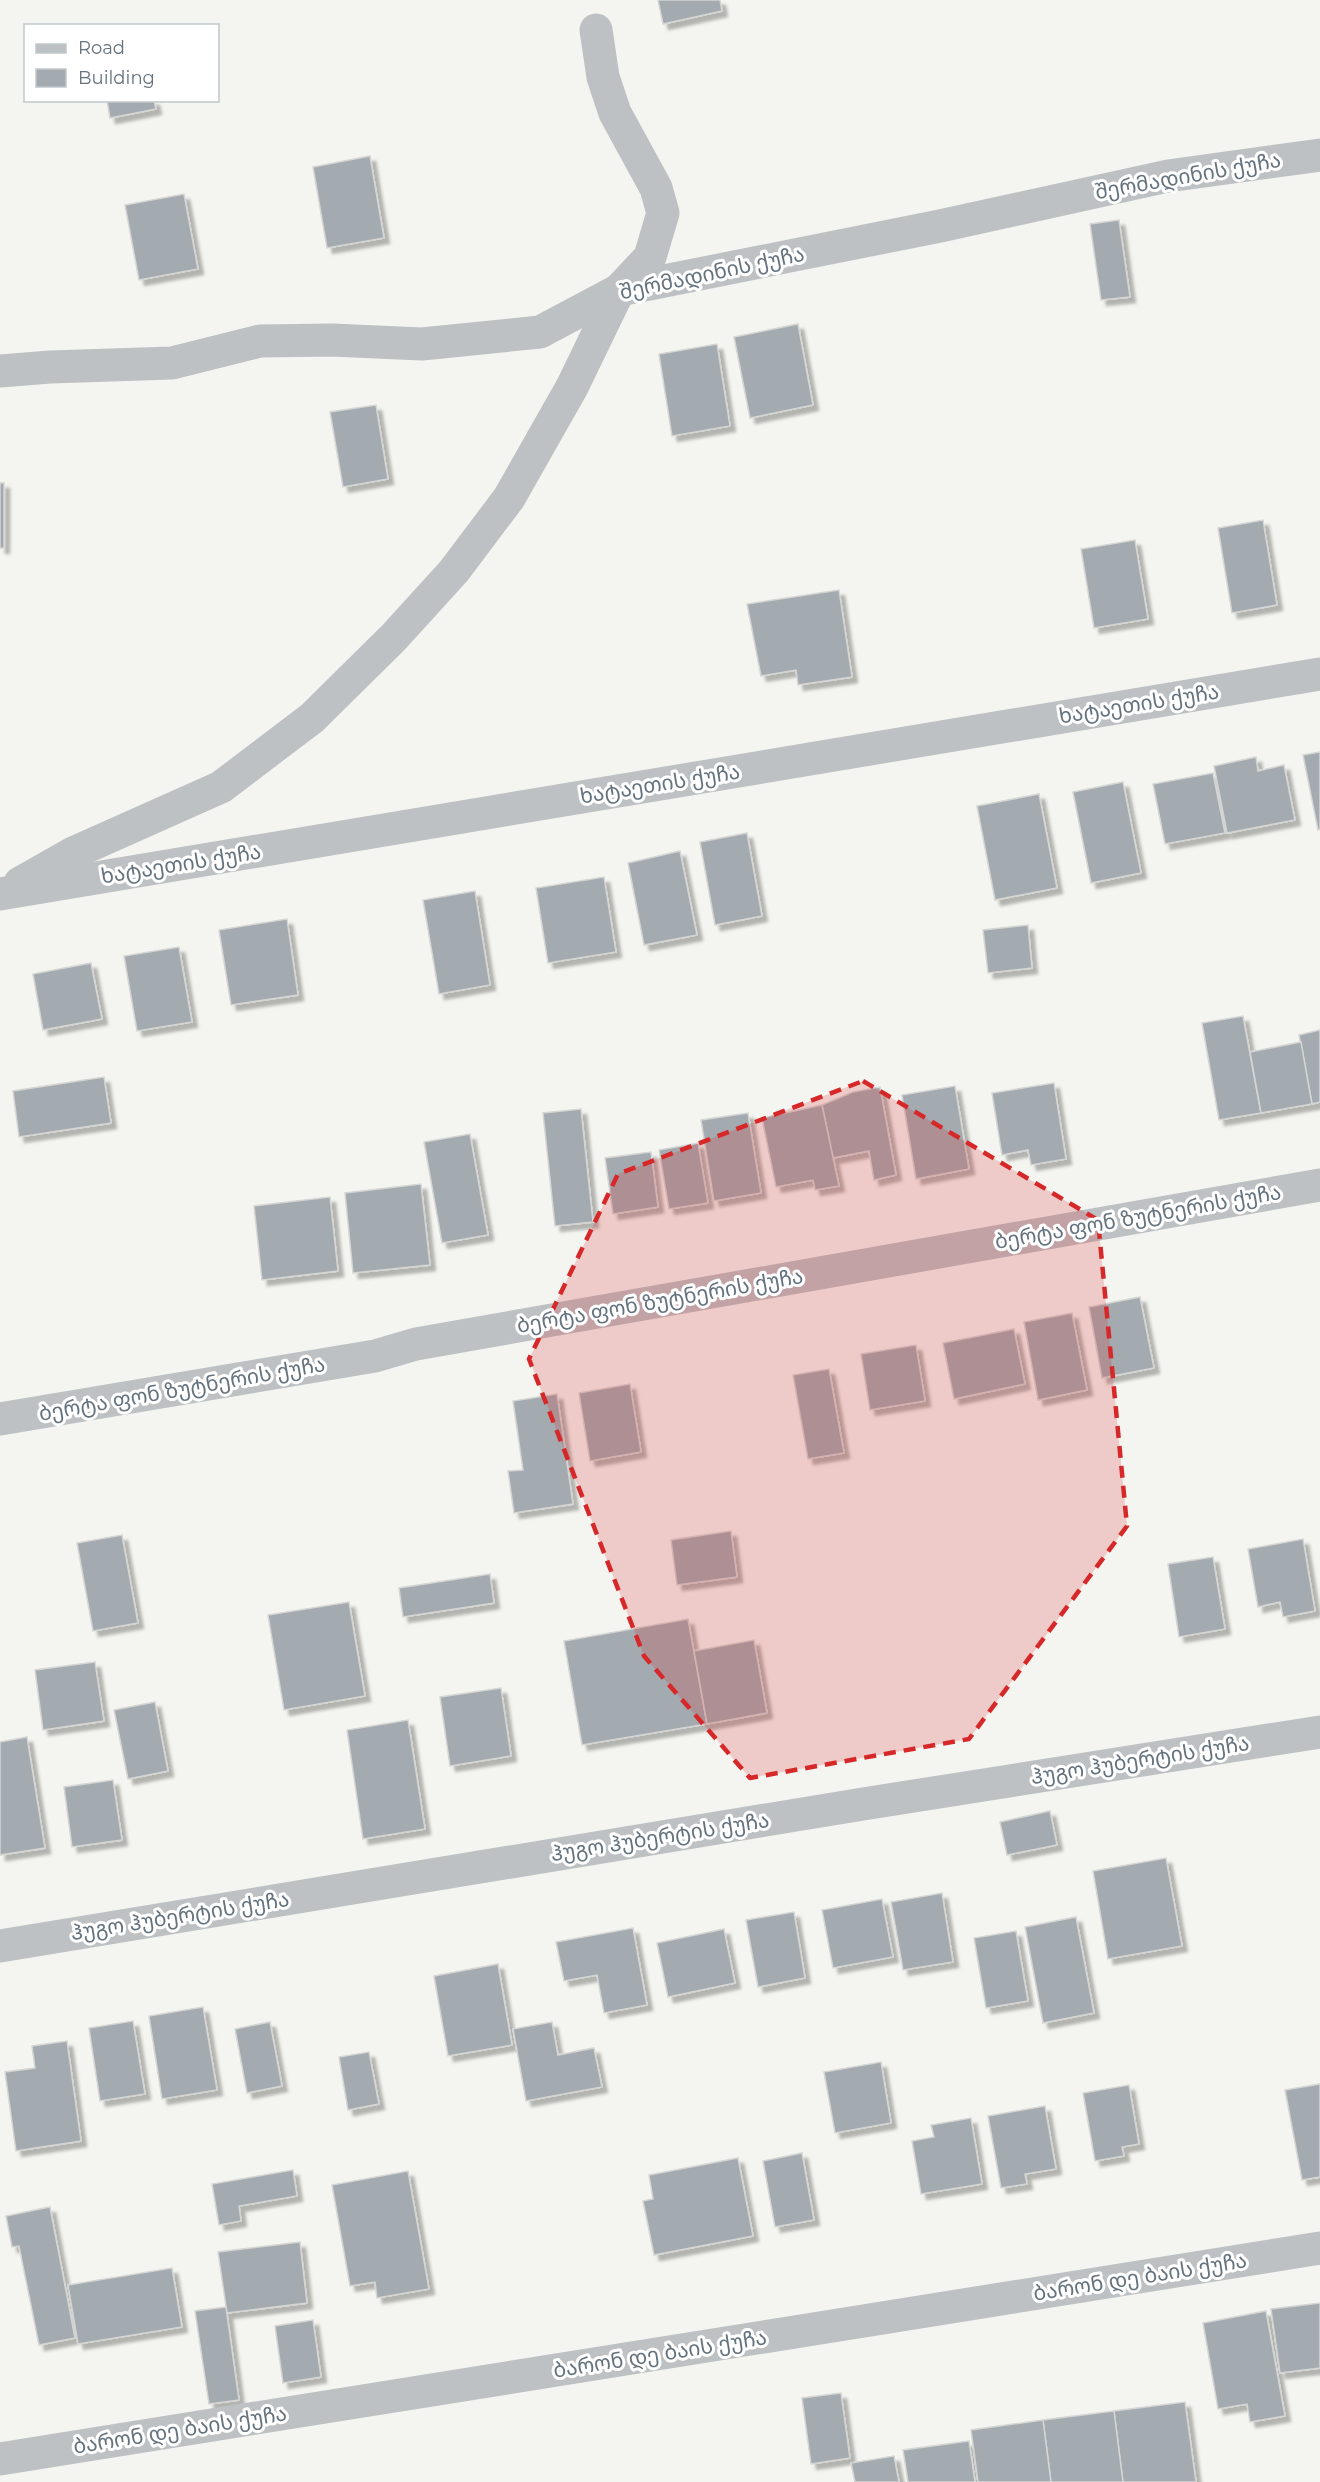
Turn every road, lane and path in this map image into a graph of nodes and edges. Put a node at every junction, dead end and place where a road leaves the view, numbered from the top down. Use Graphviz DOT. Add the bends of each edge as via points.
graph roads {
  1 [pos="596,30"];
  2 [pos="1320,155"];
  3 [pos="619,290"];
  4 [pos="0,371"];
  5 [pos="1320,674"];
  6 [pos="0,894"];
  7 [pos="1320,1185"];
  8 [pos="0,1419"];
  9 [pos="1320,1732"];
  10 [pos="0,1946"];
  11 [pos="1320,2248"];
  12 [pos="0,2459"];
  1 -- 3 [label="street" via="603,77 615,113 656,188 663,213 650,257"];
  2 -- 3 [label="street, შერმადინის ქუჩა" via="1168,176"];
  3 -- 4 [label="street, შერმადინის ქუჩა" via="540,332 422,344 260,341 172,363"];
  3 -- 6 [label="street" via="573,387 509,498 447,579 312,718 221,787 73,853"];
  5 -- 6 [label="street, ხატაეთის ქუჩა"];
  7 -- 8 [label="street, ბერტა ფონ ზუტნერის ქუჩა" via="428,1342 364,1358"];
  9 -- 10 [label="street, ჰუგო ჰუბერტის ქუჩა"];
  11 -- 12 [label="street, ბარონ დე ბაის ქუჩა"];
}
